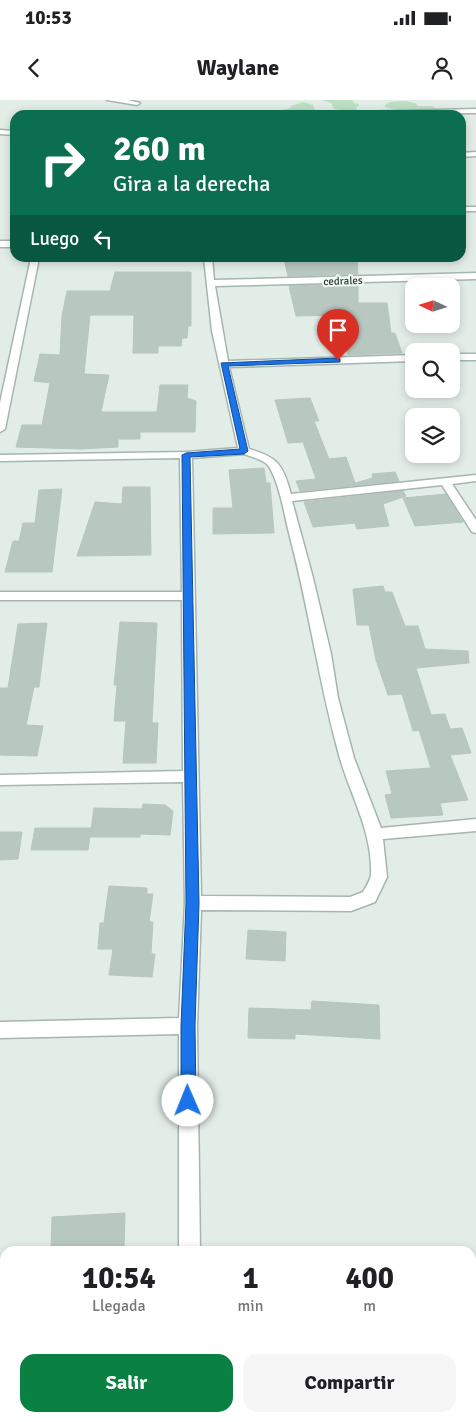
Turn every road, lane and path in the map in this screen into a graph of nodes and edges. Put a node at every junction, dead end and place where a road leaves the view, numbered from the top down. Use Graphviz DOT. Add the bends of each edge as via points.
graph roads {
  1 [pos="110,100"];
  2 [pos="137,104"];
  3 [pos="412,110"];
  4 [pos="460,110"];
  5 [pos="34,262"];
  6 [pos="208,262"];
  7 [pos="476,276"];
  8 [pos="210,284"];
  9 [pos="460,357"];
  10 [pos="476,357"];
  11 [pos="405,358"];
  12 [pos="223,364"];
  13 [pos="0,429"];
  14 [pos="244,451"];
  15 [pos="186,455"];
  16 [pos="0,458"];
  17 [pos="476,478"];
  18 [pos="446,482"];
  19 [pos="285,498"];
  20 [pos="476,529"];
  21 [pos="0,596"];
  22 [pos="188,596"];
  23 [pos="191,776"];
  24 [pos="0,780"];
  25 [pos="476,825"];
  26 [pos="375,834"];
  27 [pos="192,903"];
  28 [pos="188,1026"];
  29 [pos="0,1030"];
  30 [pos="189,1246"];
  1 -- 2 [label="street"];
  3 -- 4 [label="street"];
  5 -- 13 [label="street"];
  6 -- 8 [label="street"];
  7 -- 8 [label="street, cedrales"];
  8 -- 12 [label="street"];
  9 -- 10 [label="street"];
  11 -- 12 [label="street"];
  12 -- 14 [label="street"];
  14 -- 15 [label="street"];
  14 -- 19 [label="street" via="274,464"];
  15 -- 16 [label="street"];
  15 -- 22 [label="street"];
  17 -- 18 [label="street"];
  18 -- 19 [label="street"];
  18 -- 20 [label="street"];
  19 -- 26 [label="street" via="307,578 347,758"];
  21 -- 22 [label="street"];
  22 -- 23 [label="street"];
  23 -- 24 [label="street"];
  23 -- 27 [label="street"];
  25 -- 26 [label="street"];
  26 -- 27 [label="street" via="379,877 369,897 351,904"];
  27 -- 28 [label="street"];
  28 -- 29 [label="street"];
  28 -- 30 [label="street"];
}
